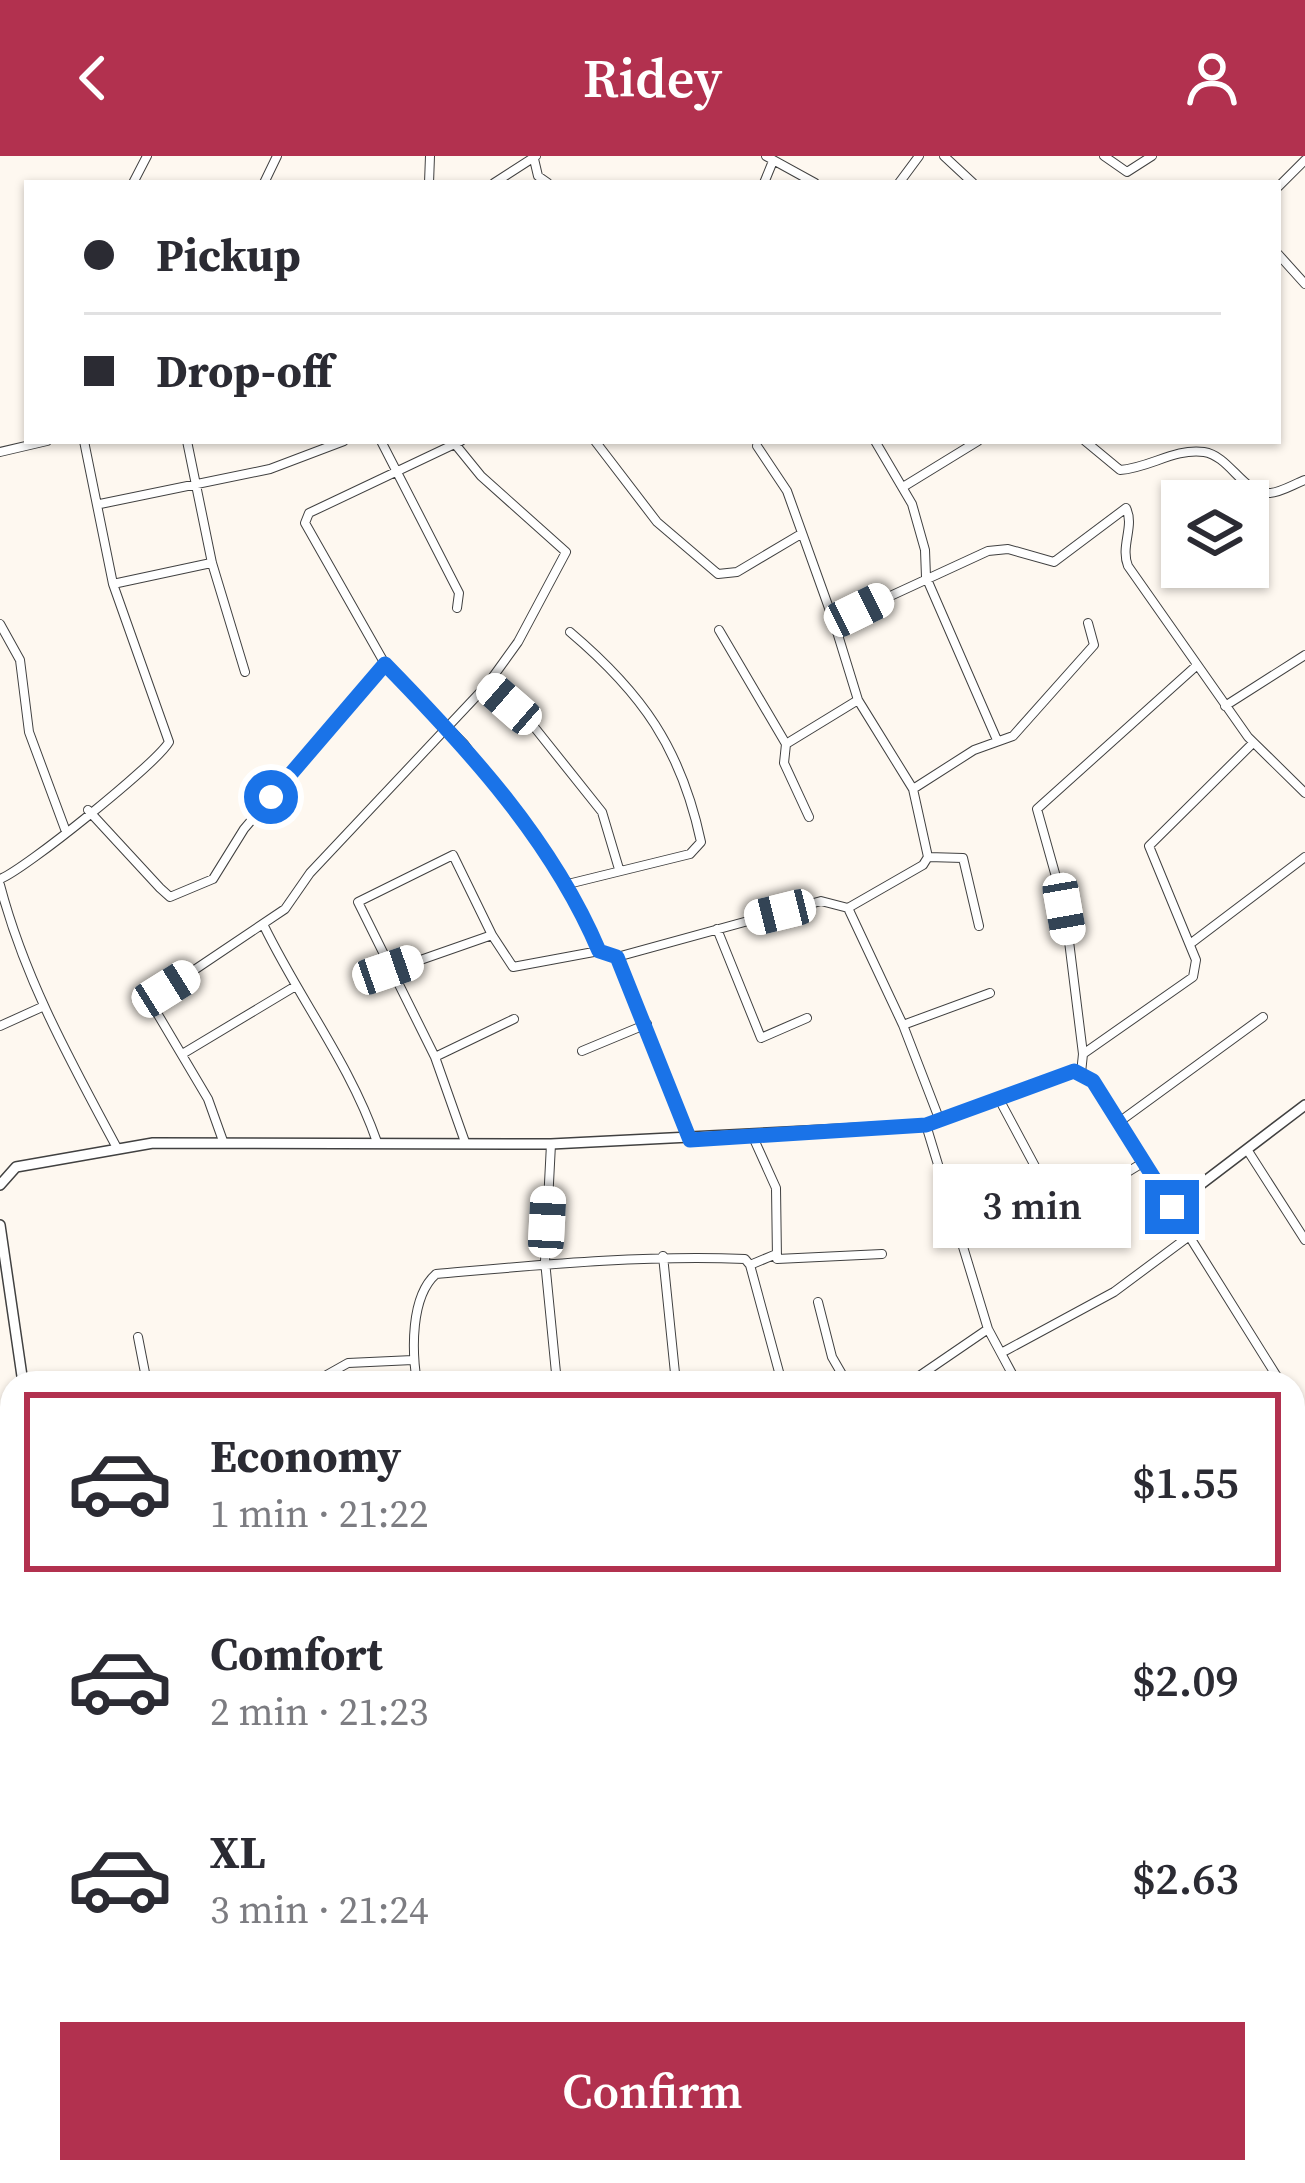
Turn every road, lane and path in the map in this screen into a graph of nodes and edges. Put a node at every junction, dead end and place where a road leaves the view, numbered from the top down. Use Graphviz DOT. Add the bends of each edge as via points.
graph roads {
  1 [pos="944,156"];
  2 [pos="1104,156"];
  3 [pos="1152,156"];
  4 [pos="535,158"];
  5 [pos="770,158"];
  6 [pos="1305,160"];
  7 [pos="499,180"];
  8 [pos="810,180"];
  9 [pos="970,180"];
  10 [pos="1281,184"];
  11 [pos="1281,257"];
  12 [pos="1305,284"];
  13 [pos="34,444"];
  14 [pos="85,444"];
  15 [pos="188,444"];
  16 [pos="336,444"];
  17 [pos="382,444"];
  18 [pos="456,444"];
  19 [pos="459,444"];
  20 [pos="597,444"];
  21 [pos="877,444"];
  22 [pos="973,444"];
  23 [pos="1089,444"];
  24 [pos="757,446"];
  25 [pos="0,452"];
  26 [pos="394,470"];
  27 [pos="1305,480"];
  28 [pos="194,482"];
  29 [pos="903,488"];
  30 [pos="100,504"];
  31 [pos="801,533"];
  32 [pos="212,563"];
  33 [pos="926,577"];
  34 [pos="112,584"];
  35 [pos="457,608"];
  36 [pos="834,622"];
  37 [pos="1088,623"];
  38 [pos="0,625"];
  39 [pos="719,630"];
  40 [pos="570,632"];
  41 [pos="3,640"];
  42 [pos="1305,655"];
  43 [pos="385,664"];
  44 [pos="1195,668"];
  45 [pos="245,672"];
  46 [pos="487,685"];
  47 [pos="858,700"];
  48 [pos="1225,706"];
  49 [pos="447,727"];
  50 [pos="997,740"];
  51 [pos="1253,743"];
  52 [pos="786,744"];
  53 [pos="913,789"];
  54 [pos="1304,790"];
  55 [pos="88,810"];
  56 [pos="808,818"];
  57 [pos="65,829"];
  58 [pos="928,857"];
  59 [pos="1305,857"];
  60 [pos="619,869"];
  61 [pos="0,882"];
  62 [pos="568,884"];
  63 [pos="848,908"];
  64 [pos="264,926"];
  65 [pos="979,926"];
  66 [pos="717,928"];
  67 [pos="492,935"];
  68 [pos="1190,944"];
  69 [pos="599,951"];
  70 [pos="617,957"];
  71 [pos="388,970"];
  72 [pos="294,987"];
  73 [pos="990,994"];
  74 [pos="42,1007"];
  75 [pos="1263,1017"];
  76 [pos="807,1018"];
  77 [pos="514,1019"];
  78 [pos="647,1024"];
  79 [pos="903,1025"];
  80 [pos="0,1026"];
  81 [pos="582,1051"];
  82 [pos="184,1053"];
  83 [pos="1083,1054"];
  84 [pos="436,1057"];
  85 [pos="1081,1073"];
  86 [pos="1000,1099"];
  87 [pos="1305,1106"];
  88 [pos="940,1121"];
  89 [pos="1119,1123"];
  90 [pos="926,1125"];
  91 [pos="753,1137"];
  92 [pos="690,1140"];
  93 [pos="223,1142"];
  94 [pos="377,1142"];
  95 [pos="465,1142"];
  96 [pos="551,1144"];
  97 [pos="117,1148"];
  98 [pos="1248,1151"];
  99 [pos="1144,1162"];
  100 [pos="0,1185"];
  101 [pos="1172,1207"];
  102 [pos="0,1225"];
  103 [pos="1304,1236"];
  104 [pos="1188,1237"];
  105 [pos="882,1254"];
  106 [pos="775,1255"];
  107 [pos="663,1256"];
  108 [pos="545,1262"];
  109 [pos="750,1265"];
  110 [pos="818,1302"];
  111 [pos="988,1330"];
  112 [pos="138,1337"];
  113 [pos="1003,1352"];
  114 [pos="413,1360"];
  115 [pos="21,1371"];
  116 [pos="145,1371"];
  117 [pos="334,1371"];
  118 [pos="415,1371"];
  119 [pos="556,1371"];
  120 [pos="675,1371"];
  121 [pos="779,1371"];
  122 [pos="840,1371"];
  123 [pos="927,1371"];
  124 [pos="1012,1371"];
  125 [pos="1273,1371"];
  1 -- 9 [label="street"];
  2 -- 3 [label="street" via="1126,172"];
  4 -- 7 [label="street"];
  5 -- 8 [label="street"];
  6 -- 10 [label="street"];
  11 -- 12 [label="street"];
  13 -- 25 [label="street"];
  14 -- 30 [label="street"];
  15 -- 28 [label="street"];
  16 -- 28 [label="street" via="270,470"];
  17 -- 26 [label="street"];
  18 -- 26 [label="street"];
  19 -- 46 [label="street" via="496,490 566,550"];
  20 -- 31 [label="street" via="657,522 718,574 737,572"];
  21 -- 29 [label="street"];
  22 -- 29 [label="street"];
  23 -- 27 [label="street" via="1120,470 1201,452 1217,455 1258,491"];
  24 -- 31 [label="street" via="777,468"];
  26 -- 35 [label="street" via="458,593"];
  26 -- 43 [label="street" via="305,518"];
  28 -- 30 [label="street"];
  28 -- 32 [label="street"];
  29 -- 33 [label="street" via="926,550"];
  30 -- 34 [label="street"];
  31 -- 36 [label="street"];
  32 -- 34 [label="street"];
  32 -- 45 [label="street"];
  33 -- 36 [label="street"];
  33 -- 44 [label="street" via="999,548 1054,562 1126,508 1128,566"];
  33 -- 50 [label="street"];
  34 -- 55 [label="street" via="170,742"];
  36 -- 47 [label="street"];
  37 -- 50 [label="street" via="1094,645 1013,736"];
  38 -- 41 [label="street"];
  39 -- 52 [label="street"];
  40 -- 60 [label="street" via="642,698 691,792 698,849"];
  41 -- 57 [label="street" via="20,660 29,732"];
  42 -- 48 [label="street"];
  43 -- 49 [label="street"];
  43 -- 55 [label="street" via="244,829 213,879 184,895 170,897"];
  44 -- 48 [label="street"];
  44 -- 83 [label="street" via="1037,809 1064,909"];
  46 -- 49 [label="street"];
  46 -- 60 [label="street" via="531,723 602,812"];
  47 -- 52 [label="street"];
  47 -- 53 [label="street"];
  48 -- 51 [label="street"];
  49 -- 62 [label="street"];
  49 -- 64 [label="street"];
  50 -- 53 [label="street"];
  51 -- 54 [label="street"];
  51 -- 68 [label="street" via="1149,846"];
  52 -- 56 [label="street" via="784,763"];
  53 -- 58 [label="street"];
  55 -- 57 [label="street"];
  57 -- 61 [label="street"];
  58 -- 63 [label="street"];
  58 -- 65 [label="street" via="963,858"];
  59 -- 68 [label="street"];
  60 -- 62 [label="street"];
  61 -- 74 [label="street"];
  62 -- 69 [label="street"];
  63 -- 66 [label="street" via="821,902"];
  63 -- 79 [label="street"];
  64 -- 72 [label="street"];
  64 -- 82 [label="street" via="157,1001"];
  66 -- 70 [label="street"];
  66 -- 76 [label="street" via="761,1038"];
  67 -- 69 [label="street" via="513,967"];
  67 -- 71 [label="street"];
  67 -- 71 [label="street" via="457,858 446,856 358,902"];
  68 -- 83 [label="street" via="1196,960 1185,986"];
  69 -- 70 [label="street"];
  70 -- 78 [label="street"];
  71 -- 84 [label="street"];
  72 -- 82 [label="street"];
  72 -- 94 [label="street" via="356,1082"];
  73 -- 79 [label="street"];
  74 -- 80 [label="street"];
  74 -- 97 [label="street"];
  75 -- 89 [label="street"];
  77 -- 84 [label="street"];
  78 -- 81 [label="street"];
  78 -- 92 [label="street"];
  79 -- 88 [label="street"];
  82 -- 93 [label="street"];
  83 -- 85 [label="street"];
  84 -- 95 [label="street"];
  85 -- 86 [label="street" via="1064,1071"];
  85 -- 89 [label="street"];
  86 -- 88 [label="street"];
  86 -- 99 [label="street" via="1060,1213"];
  87 -- 98 [label="street"];
  88 -- 90 [label="street"];
  89 -- 99 [label="street"];
  90 -- 91 [label="street"];
  90 -- 111 [label="street"];
  91 -- 92 [label="street"];
  91 -- 106 [label="street" via="776,1188"];
  92 -- 96 [label="street"];
  93 -- 94 [label="street"];
  93 -- 97 [label="street"];
  94 -- 95 [label="street"];
  95 -- 96 [label="street"];
  96 -- 108 [label="street"];
  97 -- 100 [label="street" via="16,1167"];
  98 -- 101 [label="street"];
  98 -- 103 [label="street"];
  99 -- 101 [label="street"];
  101 -- 104 [label="street"];
  102 -- 115 [label="street"];
  104 -- 113 [label="street" via="1114,1292"];
  104 -- 125 [label="street"];
  105 -- 106 [label="street"];
  106 -- 109 [label="street"];
  107 -- 108 [label="street"];
  107 -- 109 [label="street"];
  107 -- 120 [label="street"];
  108 -- 114 [label="street" via="436,1274 426,1282"];
  108 -- 119 [label="street"];
  109 -- 121 [label="street"];
  110 -- 122 [label="street"];
  111 -- 113 [label="street"];
  111 -- 123 [label="street"];
  112 -- 116 [label="street"];
  113 -- 124 [label="street"];
  114 -- 117 [label="street"];
  114 -- 118 [label="street"];
}
